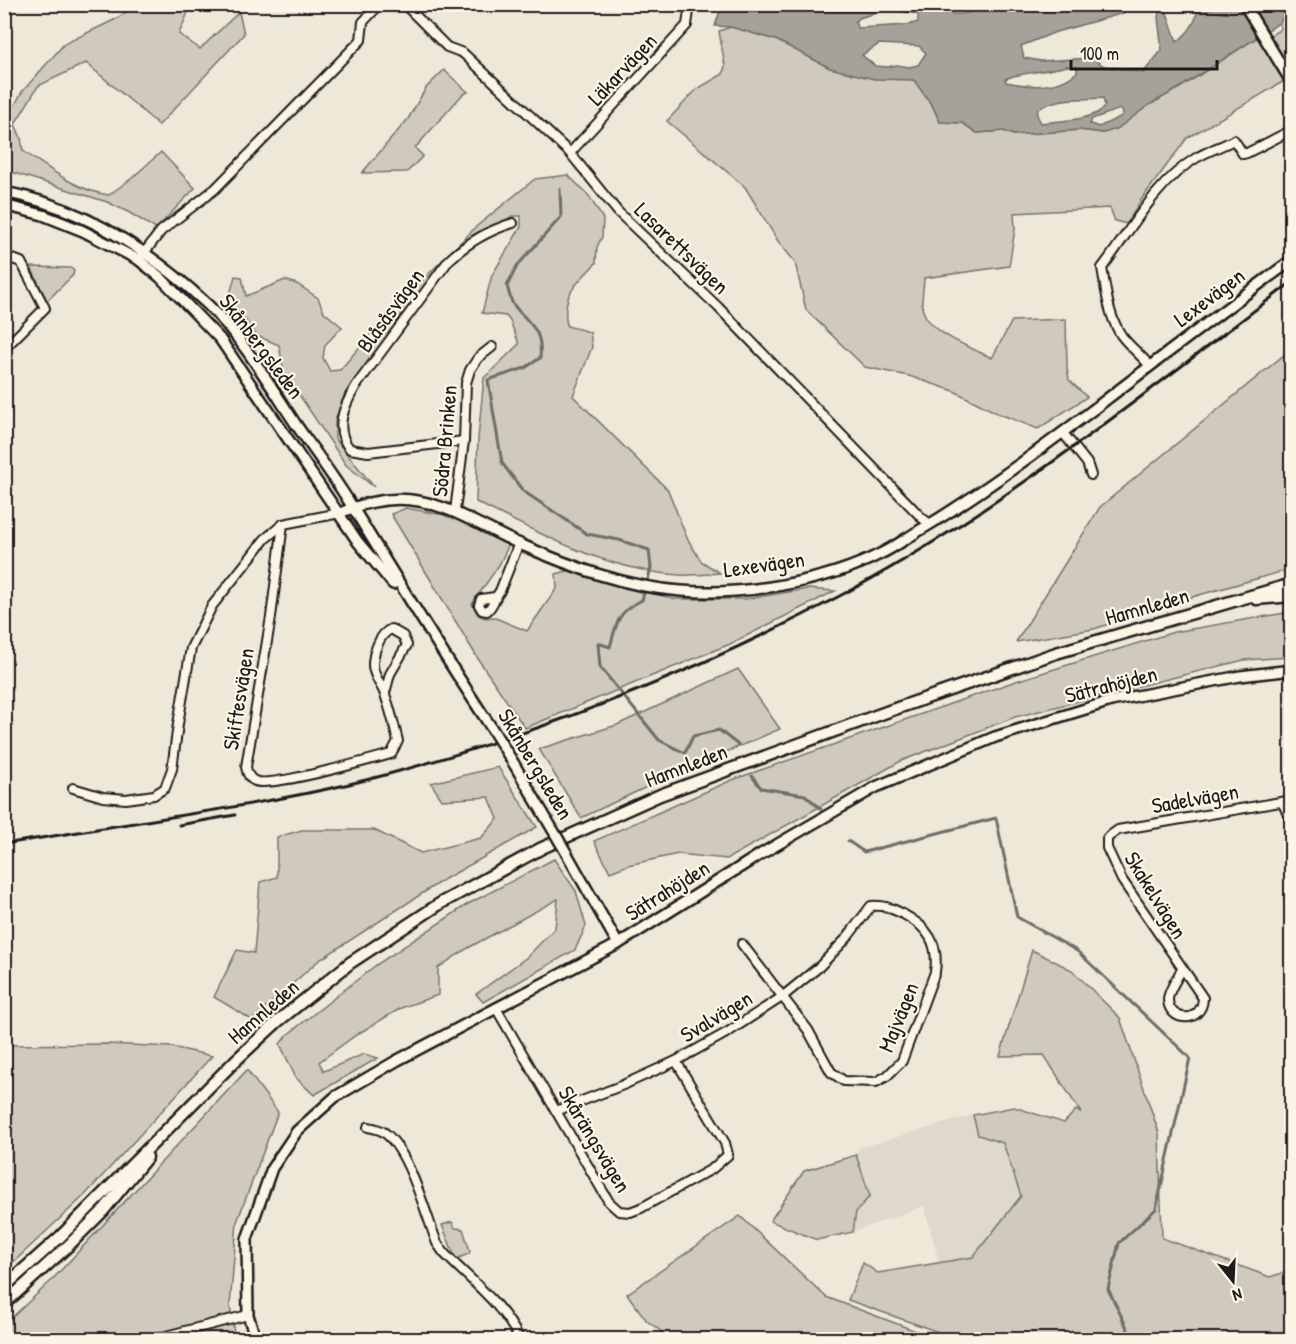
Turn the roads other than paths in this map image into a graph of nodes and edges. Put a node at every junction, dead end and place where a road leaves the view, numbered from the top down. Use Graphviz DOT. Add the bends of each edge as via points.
graph roads {
  1 [pos="380,4"];
  2 [pos="404,4"];
  3 [pos="690,4"];
  4 [pos="1244,4"];
  5 [pos="1292,83"];
  6 [pos="1292,130"];
  7 [pos="570,153"];
  8 [pos="4,192"];
  9 [pos="4,205"];
  10 [pos="513,223"];
  11 [pos="4,256"];
  12 [pos="142,256"];
  13 [pos="1292,260"];
  14 [pos="492,347"];
  15 [pos="4,349"];
  16 [pos="1150,366"];
  17 [pos="1063,433"];
  18 [pos="464,441"];
  19 [pos="1091,476"];
  20 [pos="353,507"];
  21 [pos="455,511"];
  22 [pos="340,513"];
  23 [pos="283,524"];
  24 [pos="930,524"];
  25 [pos="519,543"];
  26 [pos="1292,584"];
  27 [pos="1292,596"];
  28 [pos="495,597"];
  29 [pos="1232,601"];
  30 [pos="414,609"];
  31 [pos="1292,670"];
  32 [pos="385,693"];
  33 [pos="73,788"];
  34 [pos="1292,800"];
  35 [pos="1282,802"];
  36 [pos="1292,822"];
  37 [pos="1107,838"];
  38 [pos="866,910"];
  39 [pos="618,944"];
  40 [pos="742,944"];
  41 [pos="1182,969"];
  42 [pos="782,997"];
  43 [pos="496,1008"];
  44 [pos="676,1061"];
  45 [pos="556,1111"];
  46 [pos="171,1126"];
  47 [pos="368,1127"];
  48 [pos="4,1287"];
  49 [pos="4,1304"];
  50 [pos="248,1315"];
  51 [pos="150,1340"];
  52 [pos="256,1340"];
  53 [pos="520,1340"];
  1 -- 12 [label="street" via="363,22 361,40 215,189 161,231"];
  2 -- 7 [label="street, Lasarettsvägen" via="447,47 463,54"];
  3 -- 7 [label="street, Läkarvägen" via="687,25"];
  4 -- 5 [label="street"];
  6 -- 16 [label="street" via="1243,154 1234,140 1196,158 1149,202 1102,267 1112,316 1121,335"];
  7 -- 24 [label="street, Lasarettsvägen" via="618,212 718,307"];
  8 -- 12 [label="street, Skånbergsleden" via="92,221"];
  9 -- 12 [label="street, Skånbergsleden" via="44,215"];
  10 -- 18 [label="street, Blåsåsvägen" via="460,250 449,260 356,386 340,421 344,443 350,449 368,452"];
  11 -- 15 [label="street" via="21,262 45,308"];
  12 -- 20 [label="street, Skånbergsleden" via="167,268 232,333"];
  12 -- 22 [label="street, Skånbergsleden" via="220,339"];
  13 -- 16 [label="street, Lexevägen"];
  14 -- 18 [label="street, Södra Brinken" via="478,358 466,383"];
  16 -- 17 [label="street, Lexevägen"];
  17 -- 19 [label="street" via="1087,463"];
  17 -- 24 [label="street, Lexevägen" via="987,489"];
  18 -- 21 [label="street, Södra Brinken"];
  20 -- 21 [label="street, Lexevägen" via="400,499"];
  20 -- 22 [label="street, Lexevägen"];
  20 -- 30 [label="street, Skånbergsleden"];
  21 -- 25 [label="street, Lexevägen"];
  22 -- 23 [label="street"];
  22 -- 30 [label="street, Skånbergsleden" via="358,542"];
  23 -- 32 [label="street, Skiftesvägen" via="247,774 253,781 264,783 391,754 398,741"];
  23 -- 33 [label="street" via="265,539 213,606 191,648 172,769 165,788 154,795 126,799"];
  24 -- 25 [label="street, Lexevägen" via="880,554 840,571 770,588 684,592 632,583 577,567"];
  25 -- 28 [label="street"];
  26 -- 29 [label="main road, Hamnleden"];
  27 -- 29 [label="main road"];
  29 -- 46 [label="main road, Hamnleden" via="1056,653 879,714 660,795 542,848 441,903 350,963 269,1029"];
  30 -- 39 [label="street, Skånbergsleden, bridge" via="514,764"];
  31 -- 39 [label="street, Sätrahöjden" via="1111,701 995,737 876,786"];
  32 -- 32 [label="street" via="373,665 378,643 391,629 403,636 406,645 390,674"];
  34 -- 35 [label="street, Sadelvägen"];
  35 -- 36 [label="street"];
  35 -- 37 [label="street, Sadelvägen" via="1118,830"];
  37 -- 41 [label="street, Skakelvägen" via="1107,848 1122,880"];
  38 -- 42 [label="street, Svalvägen" via="820,966"];
  38 -- 42 [label="street, Majvägen" via="884,905 914,920 934,945 935,972 902,1061 876,1082 844,1081 831,1072"];
  39 -- 43 [label="street, Sätrahöjden"];
  40 -- 42 [label="street, Majvägen"];
  41 -- 41 [label="street, Skakelvägen" via="1168,1003 1174,1013 1186,1018 1194,1016 1203,998"];
  42 -- 44 [label="street, Svalvägen"];
  43 -- 45 [label="street, Skårängsvägen"];
  43 -- 50 [label="street, Sätrahöjden" via="335,1097 297,1131 272,1168 246,1239"];
  44 -- 45 [label="street, Svalvägen"];
  44 -- 45 [label="street, Skårängsvägen" via="725,1143 728,1155 712,1169 641,1208 619,1211 609,1202"];
  46 -- 48 [label="main road, Hamnleden"];
  46 -- 49 [label="main road, Hamnleden" via="104,1211"];
  47 -- 53 [label="street" via="386,1133 396,1145 406,1161 437,1243 502,1308"];
  50 -- 51 [label="street"];
  50 -- 52 [label="street, Sätrahöjden"];
}
